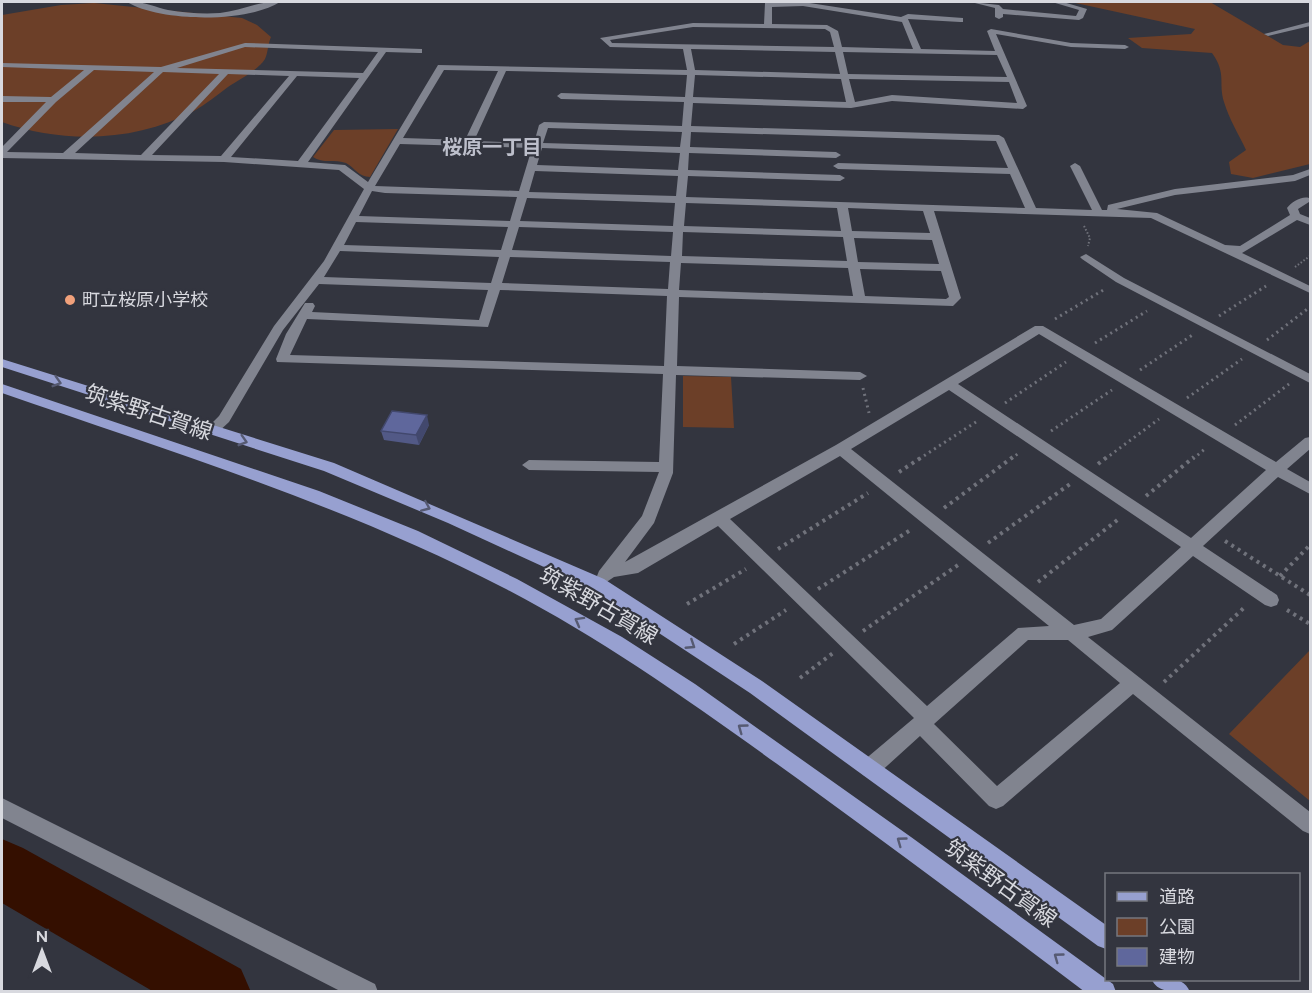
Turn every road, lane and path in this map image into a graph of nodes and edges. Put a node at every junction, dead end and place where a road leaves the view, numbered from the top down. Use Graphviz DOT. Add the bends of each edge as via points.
graph roads {
  1 [pos="131,2"];
  2 [pos="276,2"];
  3 [pos="975,2"];
  4 [pos="1056,2"];
  5 [pos="999,11"];
  6 [pos="901,20"];
  7 [pos="960,20"];
  8 [pos="1311,24"];
  9 [pos="768,26"];
  10 [pos="991,31"];
  11 [pos="1268,34"];
  12 [pos="687,46"];
  13 [pos="1125,47"];
  14 [pos="384,50"];
  15 [pos="419,51"];
  16 [pos="840,51"];
  17 [pos="918,52"];
  18 [pos="999,53"];
  19 [pos="609,57"];
  20 [pos="2,65"];
  21 [pos="92,68"];
  22 [pos="502,68"];
  23 [pos="161,70"];
  24 [pos="226,72"];
  25 [pos="691,72"];
  26 [pos="295,74"];
  27 [pos="364,76"];
  28 [pos="845,76"];
  29 [pos="1012,80"];
  30 [pos="561,96"];
  31 [pos="2,99"];
  32 [pos="53,100"];
  33 [pos="688,100"];
  34 [pos="851,105"];
  35 [pos="685,129"];
  36 [pos="831,133"];
  37 [pos="396,141"];
  38 [pos="468,143"];
  39 [pos="539,146"];
  40 [pos="683,150"];
  41 [pos="2,153"];
  42 [pos="836,154"];
  43 [pos="66,156"];
  44 [pos="144,157"];
  45 [pos="224,159"];
  46 [pos="302,163"];
  47 [pos="838,166"];
  48 [pos="1075,166"];
  49 [pos="532,168"];
  50 [pos="1014,171"];
  51 [pos="1311,172"];
  52 [pos="682,173"];
  53 [pos="369,188"];
  54 [pos="843,194"];
  55 [pos="524,195"];
  56 [pos="680,200"];
  57 [pos="1305,200"];
  58 [pos="927,207"];
  59 [pos="1032,211"];
  60 [pos="1077,212"];
  61 [pos="1098,212"];
  62 [pos="1112,212"];
  63 [pos="1296,216"];
  64 [pos="352,219"];
  65 [pos="1311,222"];
  66 [pos="515,224"];
  67 [pos="678,230"];
  68 [pos="847,235"];
  69 [pos="937,237"];
  70 [pos="337,248"];
  71 [pos="1223,248"];
  72 [pos="506,253"];
  73 [pos="1311,256"];
  74 [pos="1086,257"];
  75 [pos="676,259"];
  76 [pos="852,265"];
  77 [pos="946,268"];
  78 [pos="1281,276"];
  79 [pos="316,280"];
  80 [pos="1120,280"];
  81 [pos="496,287"];
  82 [pos="1311,290"];
  83 [pos="305,294"];
  84 [pos="673,295"];
  85 [pos="860,300"];
  86 [pos="1162,301"];
  87 [pos="1311,307"];
  88 [pos="305,315"];
  89 [pos="1207,324"];
  90 [pos="1039,329"];
  91 [pos="1258,347"];
  92 [pos="1079,353"];
  93 [pos="2,363"];
  94 [pos="670,370"];
  95 [pos="860,376"];
  96 [pos="1306,376"];
  97 [pos="1126,380"];
  98 [pos="948,383"];
  99 [pos="2,388"];
  100 [pos="1173,408"];
  101 [pos="991,412"];
  102 [pos="877,427"];
  103 [pos="211,431"];
  104 [pos="1220,436"];
  105 [pos="1035,442"];
  106 [pos="1311,442"];
  107 [pos="841,449"];
  108 [pos="529,465"];
  109 [pos="666,467"];
  110 [pos="1276,469"];
  111 [pos="1083,474"];
  112 [pos="884,483"];
  113 [pos="1311,489"];
  114 [pos="1133,508"];
  115 [pos="719,518"];
  116 [pos="929,518"];
  117 [pos="1209,531"];
  118 [pos="1311,545"];
  119 [pos="1191,547"];
  120 [pos="973,554"];
  121 [pos="762,559"];
  122 [pos="1280,576"];
  123 [pos="604,578"];
  124 [pos="1024,594"];
  125 [pos="1311,595"];
  126 [pos="1266,597"];
  127 [pos="802,599"];
  128 [pos="687,604"];
  129 [pos="1311,624"];
  130 [pos="1073,633"];
  131 [pos="848,642"];
  132 [pos="734,644"];
  133 [pos="800,678"];
  134 [pos="1134,682"];
  135 [pos="1150,694"];
  136 [pos="924,721"];
  137 [pos="870,768"];
  138 [pos="2,808"];
  139 [pos="1311,824"];
  140 [pos="1105,937"];
  141 [pos="1164,981"];
  142 [pos="341,986"];
  143 [pos="367,992"];
  144 [pos="1105,992"];
  145 [pos="1179,992"];
  1 -- 2 [label="street" via="166,13 216,16"];
  3 -- 5 [label="street" via="999,7"];
  4 -- 5 [label="street" via="1083,9 1079,18"];
  5 -- 10 [label="street" via="999,25 987,26"];
  6 -- 7 [label="street" via="908,16"];
  6 -- 9 [label="street" via="803,4 768,5"];
  6 -- 17 [label="street" via="905,20"];
  8 -- 11 [label="street"];
  9 -- 16 [label="street" via="827,27 834,31"];
  9 -- 19 [label="street" via="693,25 604,38"];
  10 -- 13 [label="street" via="1071,45"];
  10 -- 18 [label="street"];
  12 -- 16 [label="street"];
  12 -- 19 [label="street"];
  12 -- 25 [label="street"];
  14 -- 15 [label="street"];
  14 -- 23 [label="street" via="245,45"];
  14 -- 27 [label="street"];
  16 -- 17 [label="street"];
  16 -- 28 [label="street"];
  17 -- 18 [label="street"];
  18 -- 29 [label="street"];
  19 -- 22 [label="street"];
  19 -- 25 [label="street"];
  20 -- 21 [label="street"];
  21 -- 23 [label="street"];
  21 -- 32 [label="street"];
  22 -- 37 [label="street" via="441,67"];
  22 -- 38 [label="street"];
  23 -- 24 [label="street"];
  23 -- 43 [label="street"];
  24 -- 26 [label="street"];
  24 -- 44 [label="street"];
  25 -- 28 [label="street"];
  25 -- 33 [label="street"];
  26 -- 27 [label="street"];
  26 -- 45 [label="street"];
  27 -- 46 [label="street"];
  28 -- 29 [label="street"];
  28 -- 34 [label="street"];
  29 -- 34 [label="street" via="1023,106 892,98"];
  30 -- 33 [label="street"];
  31 -- 32 [label="street"];
  32 -- 41 [label="street"];
  33 -- 34 [label="street"];
  33 -- 35 [label="street"];
  35 -- 36 [label="street"];
  35 -- 39 [label="street" via="544,125"];
  35 -- 40 [label="street"];
  36 -- 42 [label="street"];
  36 -- 50 [label="street" via="999,138"];
  37 -- 38 [label="street"];
  37 -- 53 [label="street"];
  38 -- 39 [label="street"];
  39 -- 40 [label="street"];
  39 -- 49 [label="street"];
  40 -- 42 [label="street"];
  40 -- 52 [label="street"];
  41 -- 43 [label="street"];
  42 -- 47 [label="street"];
  43 -- 44 [label="street"];
  44 -- 45 [label="street"];
  45 -- 46 [label="street"];
  46 -- 53 [label="street" via="342,166"];
  47 -- 50 [label="street"];
  47 -- 54 [label="street"];
  48 -- 61 [label="street"];
  49 -- 52 [label="street"];
  49 -- 55 [label="street"];
  50 -- 59 [label="street"];
  51 -- 62 [label="street" via="1295,178 1152,196 1112,207"];
  52 -- 54 [label="street"];
  52 -- 56 [label="street"];
  53 -- 55 [label="street"];
  53 -- 64 [label="street"];
  54 -- 56 [label="street"];
  54 -- 58 [label="street"];
  54 -- 68 [label="street"];
  55 -- 56 [label="street"];
  55 -- 66 [label="street"];
  56 -- 67 [label="street"];
  57 -- 63 [label="street" via="1292,208"];
  58 -- 59 [label="street"];
  58 -- 69 [label="street"];
  59 -- 60 [label="street"];
  60 -- 61 [label="street"];
  60 -- 74 [label="path" via="1090,237"];
  61 -- 62 [label="street"];
  62 -- 71 [label="street" via="1153,215"];
  63 -- 65 [label="street"];
  63 -- 71 [label="street" via="1242,250"];
  64 -- 66 [label="street"];
  64 -- 70 [label="street"];
  66 -- 67 [label="street"];
  66 -- 72 [label="street"];
  67 -- 68 [label="street"];
  67 -- 75 [label="street"];
  68 -- 69 [label="street"];
  68 -- 76 [label="street"];
  69 -- 77 [label="street"];
  70 -- 72 [label="street"];
  70 -- 79 [label="street"];
  71 -- 78 [label="street"];
  72 -- 75 [label="street"];
  72 -- 81 [label="street"];
  73 -- 78 [label="path"];
  74 -- 80 [label="street"];
  75 -- 76 [label="street"];
  75 -- 84 [label="street"];
  76 -- 77 [label="street"];
  76 -- 85 [label="street"];
  77 -- 85 [label="street" via="955,298 949,303"];
  78 -- 82 [label="street"];
  78 -- 89 [label="path"];
  79 -- 81 [label="street"];
  79 -- 83 [label="street"];
  80 -- 86 [label="street"];
  80 -- 90 [label="path"];
  81 -- 84 [label="street"];
  81 -- 88 [label="street" via="484,324"];
  83 -- 88 [label="street" via="313,296"];
  83 -- 103 [label="street" via="278,330 224,419"];
  84 -- 85 [label="street"];
  84 -- 94 [label="street"];
  86 -- 89 [label="street"];
  86 -- 92 [label="path"];
  87 -- 91 [label="path"];
  88 -- 94 [label="street" via="282,359"];
  89 -- 91 [label="street"];
  89 -- 97 [label="path"];
  90 -- 92 [label="street"];
  90 -- 98 [label="street"];
  91 -- 96 [label="street"];
  91 -- 100 [label="path"];
  92 -- 97 [label="street"];
  92 -- 101 [label="path"];
  93 -- 103 [label="main road, 筑紫野古賀線, one-way"];
  94 -- 95 [label="street"];
  94 -- 109 [label="street"];
  95 -- 102 [label="path" via="870,421"];
  96 -- 104 [label="path"];
  97 -- 100 [label="street"];
  97 -- 105 [label="path"];
  98 -- 101 [label="street"];
  98 -- 102 [label="street"];
  144 -- 99 [label="main road, 筑紫野古賀線, one-way" via="689,690 616,642 511,584 412,535 314,495"];
  100 -- 104 [label="street"];
  100 -- 111 [label="path"];
  101 -- 105 [label="street"];
  101 -- 112 [label="path"];
  102 -- 107 [label="street"];
  103 -- 123 [label="main road, 筑紫野古賀線, one-way" via="329,467"];
  104 -- 110 [label="street"];
  104 -- 114 [label="path"];
  105 -- 111 [label="street"];
  105 -- 116 [label="path"];
  106 -- 110 [label="street"];
  107 -- 112 [label="street"];
  107 -- 115 [label="street"];
  108 -- 109 [label="street"];
  109 -- 123 [label="street" via="649,519"];
  110 -- 113 [label="street"];
  110 -- 117 [label="street"];
  111 -- 114 [label="street"];
  111 -- 120 [label="path"];
  112 -- 116 [label="street"];
  112 -- 121 [label="path"];
  114 -- 119 [label="street"];
  114 -- 124 [label="path"];
  115 -- 121 [label="street"];
  115 -- 123 [label="street" via="632,568"];
  116 -- 120 [label="street"];
  116 -- 127 [label="path"];
  117 -- 119 [label="street"];
  117 -- 122 [label="path"];
  118 -- 122 [label="path"];
  119 -- 126 [label="street"];
  119 -- 130 [label="street" via="1106,626"];
  120 -- 124 [label="street"];
  120 -- 131 [label="path"];
  121 -- 127 [label="street"];
  121 -- 128 [label="path"];
  122 -- 125 [label="path"];
  123 -- 137 [label="main road, 筑紫野古賀線, one-way"];
  124 -- 130 [label="street"];
  126 -- 129 [label="path"];
  126 -- 135 [label="path"];
  127 -- 131 [label="street"];
  127 -- 132 [label="path"];
  130 -- 134 [label="street"];
  130 -- 136 [label="street" via="1024,633"];
  131 -- 133 [label="path"];
  131 -- 136 [label="street"];
  134 -- 135 [label="street"];
  134 -- 136 [label="street" via="996,799"];
  135 -- 139 [label="street"];
  136 -- 137 [label="street"];
  137 -- 140 [label="main road, 筑紫野古賀線"];
  138 -- 142 [label="street"];
  141 -- 145 [label="main road"];
  142 -- 143 [label="street"];
}
